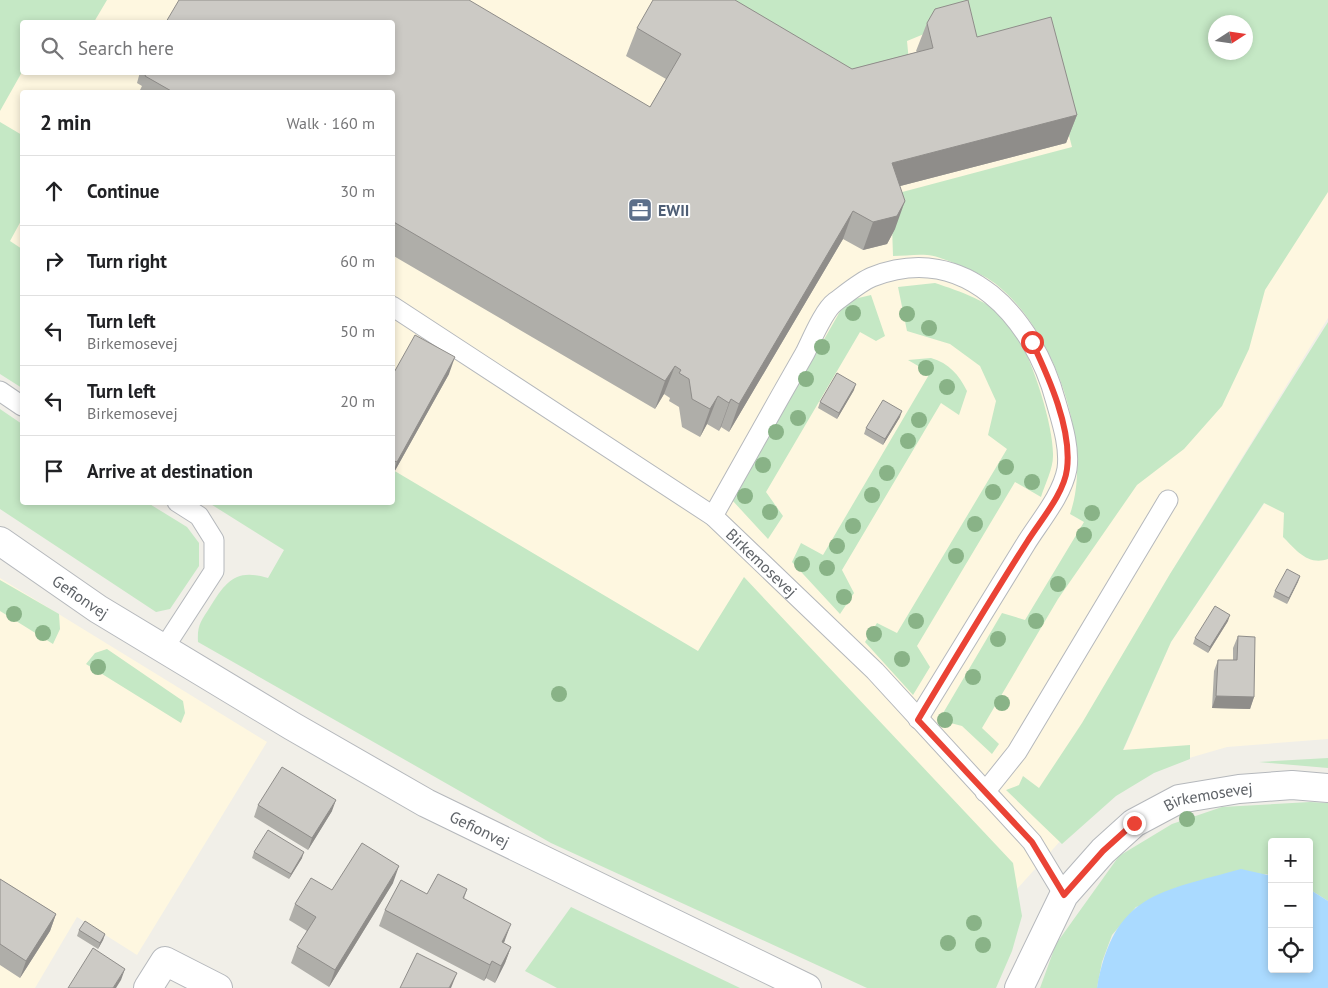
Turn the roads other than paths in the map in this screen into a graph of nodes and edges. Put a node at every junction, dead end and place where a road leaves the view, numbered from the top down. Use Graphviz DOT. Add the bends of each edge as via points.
graph roads {
  1 [pos="395,308"];
  2 [pos="0,391"];
  3 [pos="20,405"];
  4 [pos="1168,500"];
  5 [pos="182,505"];
  6 [pos="713,516"];
  7 [pos="0,541"];
  8 [pos="164,648"];
  9 [pos="918,720"];
  10 [pos="1328,788"];
  11 [pos="986,792"];
  12 [pos="1064,895"];
  13 [pos="148,988"];
  14 [pos="218,988"];
  15 [pos="806,988"];
  16 [pos="1019,988"];
  1 -- 6 [label="lane, Birkemosevej"];
  2 -- 3 [label="lane"];
  4 -- 11 [label="lane" via="1017,752"];
  5 -- 8 [label="lane" via="199,516 214,540 214,571"];
  6 -- 9 [label="lane, Birkemosevej" via="875,671"];
  6 -- 9 [label="lane" via="832,304 871,277 905,268 938,268 964,277 1010,310 1032,342 1051,382 1066,440 1067,470 1052,505"];
  7 -- 8 [label="street, Gefionvej" via="98,609"];
  8 -- 15 [label="street, Gefionvej" via="426,803"];
  9 -- 11 [label="lane, Birkemosevej"];
  10 -- 12 [label="street, Birkemosevej" via="1292,785 1239,789 1179,799 1134,823 1103,851"];
  11 -- 12 [label="lane, Birkemosevej" via="1032,842"];
  12 -- 16 [label="street, Birkemosevej"];
  13 -- 14 [label="street" via="165,961"];
}
